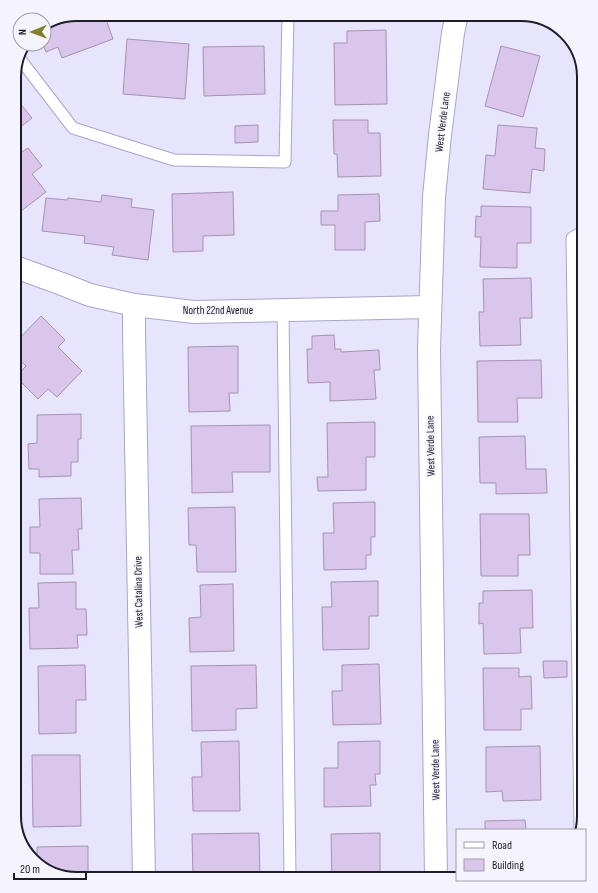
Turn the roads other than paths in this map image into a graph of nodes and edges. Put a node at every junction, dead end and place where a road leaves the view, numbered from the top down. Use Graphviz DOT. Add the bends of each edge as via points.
graph roads {
  1 [pos="288,21"];
  2 [pos="456,21"];
  3 [pos="23,63"];
  4 [pos="577,235"];
  5 [pos="21,271"];
  6 [pos="134,305"];
  7 [pos="430,307"];
  8 [pos="283,310"];
  9 [pos="577,608"];
  10 [pos="144,872"];
  11 [pos="290,872"];
  12 [pos="436,872"];
  1 -- 3 [label="lane" via="284,162 174,160 73,128"];
  2 -- 7 [label="street, West Verde Lane" via="434,197"];
  4 -- 9 [label="lane" via="572,238"];
  5 -- 6 [label="street, North 22nd Avenue" via="90,295"];
  6 -- 8 [label="street, North 22nd Avenue" via="194,312"];
  6 -- 10 [label="street, West Catalina Drive"];
  7 -- 8 [label="street, North 22nd Avenue"];
  7 -- 12 [label="street, West Verde Lane"];
  8 -- 11 [label="lane"];
}
